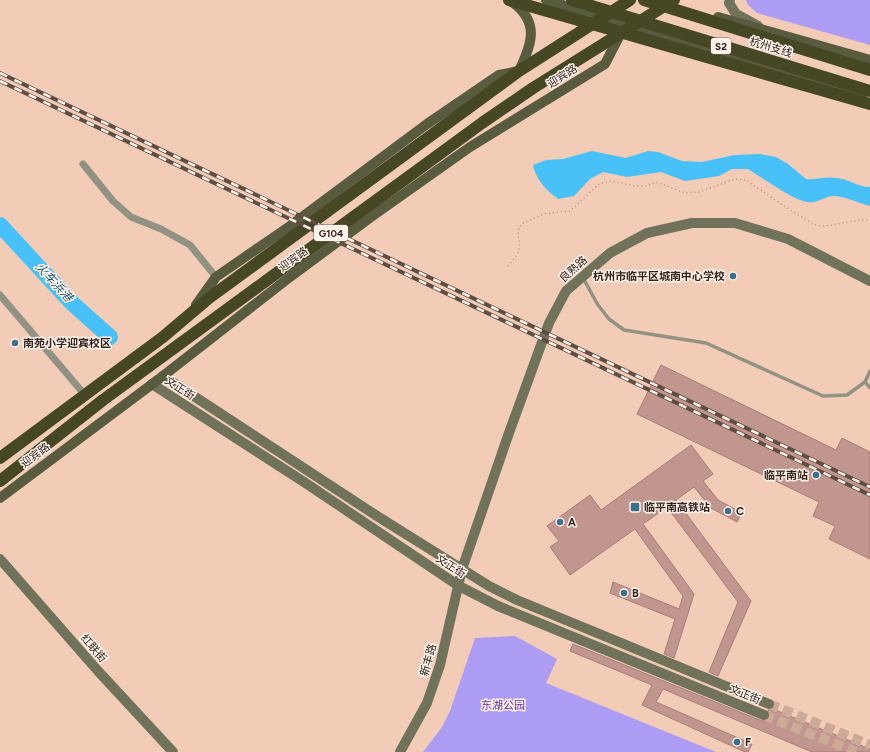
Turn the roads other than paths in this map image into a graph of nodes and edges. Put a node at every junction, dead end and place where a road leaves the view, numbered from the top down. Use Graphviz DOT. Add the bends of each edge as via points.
graph roads {
  1 [pos="509,0"];
  2 [pos="546,0"];
  3 [pos="572,0"];
  4 [pos="630,0"];
  5 [pos="730,0"];
  6 [pos="657,1"];
  7 [pos="603,17"];
  8 [pos="626,30"];
  9 [pos="766,31"];
  10 [pos="870,60"];
  11 [pos="870,70"];
  12 [pos="519,71"];
  13 [pos="870,91"];
  14 [pos="870,98"];
  15 [pos="870,104"];
  16 [pos="83,164"];
  17 [pos="216,277"];
  18 [pos="582,277"];
  19 [pos="870,281"];
  20 [pos="0,295"];
  21 [pos="189,315"];
  22 [pos="870,371"];
  23 [pos="163,376"];
  24 [pos="865,382"];
  25 [pos="152,384"];
  26 [pos="870,388"];
  27 [pos="85,395"];
  28 [pos="0,458"];
  29 [pos="0,481"];
  30 [pos="0,498"];
  31 [pos="0,559"];
  32 [pos="462,569"];
  33 [pos="458,586"];
  34 [pos="769,704"];
  35 [pos="764,715"];
  36 [pos="173,752"];
  37 [pos="400,752"];
  1 -- 12 [label="main road" via="519,7 530,22 532,35"];
  1 -- 15 [label="highway"];
  2 -- 7 [label="main road"];
  3 -- 13 [label="highway, 杭州支线 / S2"];
  4 -- 7 [label="highway, 迎宾路 / G104"];
  5 -- 9 [label="main road" via="729,3 736,14"];
  6 -- 8 [label="highway, 迎宾路 / G104"];
  6 -- 9 [label="main road"];
  6 -- 11 [label="highway, 杭州支线 / S2"];
  7 -- 8 [label="main road"];
  7 -- 12 [label="highway, 迎宾路 / G104"];
  8 -- 14 [label="main road"];
  8 -- 23 [label="main road, 迎宾路" via="605,64 470,147 286,280"];
  8 -- 29 [label="highway, 迎宾路 / G104" via="482,123 103,400"];
  9 -- 10 [label="main road"];
  12 -- 17 [label="main road, 迎宾路" via="492,79"];
  12 -- 21 [label="highway, 迎宾路 / G104"];
  16 -- 17 [label="street" via="113,201 131,217 161,229 190,245"];
  17 -- 21 [label="main road, 迎宾路"];
  18 -- 19 [label="main road, 良熟路" via="610,253 647,233 692,223 735,223 788,239"];
  18 -- 24 [label="lane" via="609,319 624,330 706,343 823,396 847,395"];
  18 -- 32 [label="main road, 良熟路" via="566,291 549,322"];
  20 -- 27 [label="street"];
  21 -- 27 [label="highway, 迎宾路 / G104"];
  22 -- 24 [label="lane"];
  23 -- 25 [label="main road, 迎宾路"];
  23 -- 32 [label="main road, 文正街"];
  24 -- 26 [label="lane"];
  25 -- 30 [label="main road, 迎宾路"];
  25 -- 33 [label="main road, 文正街"];
  27 -- 28 [label="highway, 迎宾路 / G104"];
  31 -- 36 [label="main road, 红联街"];
  32 -- 33 [label="main road, 新丰路"];
  32 -- 34 [label="main road, 文正街" via="517,600"];
  33 -- 35 [label="main road, 文正街" via="498,606"];
  33 -- 37 [label="main road, 新丰路" via="440,665 427,703"];
}
